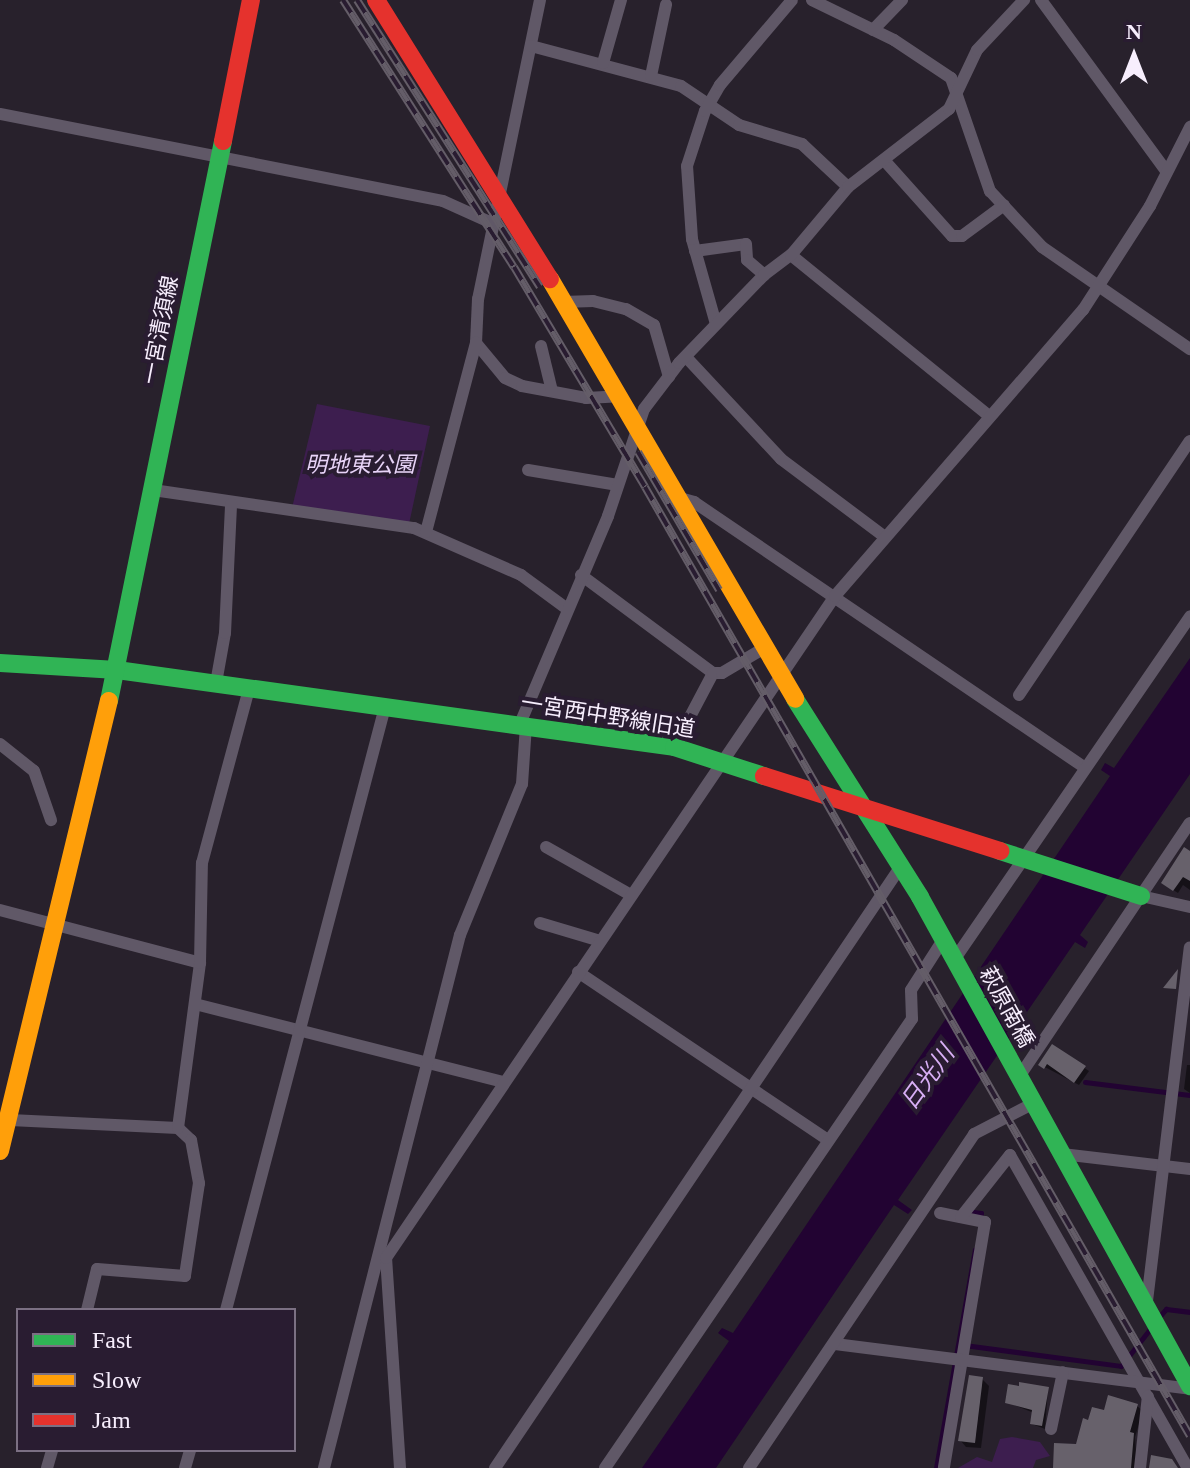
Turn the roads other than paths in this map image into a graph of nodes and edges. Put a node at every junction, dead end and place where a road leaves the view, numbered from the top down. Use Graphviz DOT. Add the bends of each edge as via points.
graph roads {
  1 [pos="251,0"];
  2 [pos="376,0"];
  3 [pos="540,0"];
  4 [pos="621,0"];
  5 [pos="792,0"];
  6 [pos="812,0"];
  7 [pos="902,0"];
  8 [pos="1024,0"];
  9 [pos="1041,0"];
  10 [pos="666,5"];
  11 [pos="873,30"];
  12 [pos="531,46"];
  13 [pos="603,63"];
  14 [pos="651,76"];
  15 [pos="959,91"];
  16 [pos="707,107"];
  17 [pos="0,114"];
  18 [pos="1190,127"];
  19 [pos="219,157"];
  20 [pos="884,160"];
  21 [pos="1167,172"];
  22 [pos="848,187"];
  23 [pos="502,196"];
  24 [pos="1004,205"];
  25 [pos="494,224"];
  26 [pos="695,251"];
  27 [pos="791,255"];
  28 [pos="764,275"];
  29 [pos="1099,286"];
  30 [pos="563,302"];
  31 [pos="716,324"];
  32 [pos="476,343"];
  33 [pos="541,346"];
  34 [pos="1190,349"];
  35 [pos="686,357"];
  36 [pos="669,377"];
  37 [pos="552,391"];
  38 [pos="619,396"];
  39 [pos="988,415"];
  40 [pos="636,425"];
  41 [pos="1190,441"];
  42 [pos="528,470"];
  43 [pos="618,485"];
  44 [pos="153,490"];
  45 [pos="680,498"];
  46 [pos="231,504"];
  47 [pos="426,532"];
  48 [pos="885,537"];
  49 [pos="581,575"];
  50 [pos="835,596"];
  51 [pos="566,608"];
  52 [pos="1190,616"];
  53 [pos="766,647"];
  54 [pos="0,663"];
  55 [pos="117,670"];
  56 [pos="713,673"];
  57 [pos="781,673"];
  58 [pos="216,683"];
  59 [pos="249,689"];
  60 [pos="1019,695"];
  61 [pos="385,707"];
  62 [pos="522,726"];
  63 [pos="0,744"];
  64 [pos="674,747"];
  65 [pos="723,760"];
  66 [pos="1085,768"];
  67 [pos="862,805"];
  68 [pos="51,820"];
  69 [pos="1188,832"];
  70 [pos="546,847"];
  71 [pos="1022,857"];
  72 [pos="899,869"];
  73 [pos="631,895"];
  74 [pos="1141,896"];
  75 [pos="1190,907"];
  76 [pos="0,910"];
  77 [pos="540,923"];
  78 [pos="56,925"];
  79 [pos="943,940"];
  80 [pos="600,941"];
  81 [pos="1190,948"];
  82 [pos="954,960"];
  83 [pos="200,963"];
  84 [pos="578,972"];
  85 [pos="1187,997"];
  86 [pos="195,1004"];
  87 [pos="297,1027"];
  88 [pos="425,1061"];
  89 [pos="1019,1077"];
  90 [pos="504,1082"];
  91 [pos="750,1088"];
  92 [pos="1034,1103"];
  93 [pos="10,1120"];
  94 [pos="178,1128"];
  95 [pos="828,1140"];
  96 [pos="2,1143"];
  97 [pos="1062,1154"];
  98 [pos="1164,1166"];
  99 [pos="1190,1169"];
  100 [pos="940,1213"];
  101 [pos="961,1217"];
  102 [pos="382,1257"];
  103 [pos="1147,1301"];
  104 [pos="87,1308"];
  105 [pos="227,1308"];
  106 [pos="835,1344"];
  107 [pos="959,1361"];
  108 [pos="1063,1372"];
  109 [pos="1141,1382"];
  110 [pos="1190,1388"];
  111 [pos="1148,1396"];
  112 [pos="1051,1429"];
  113 [pos="324,1468"];
  114 [pos="400,1468"];
  115 [pos="495,1468"];
  116 [pos="605,1468"];
  117 [pos="749,1468"];
  118 [pos="944,1468"];
  119 [pos="1140,1468"];
  120 [pos="1188,1468"];
  1 -- 19 [label="street, 一宮清須線"];
  2 -- 23 [label="street, 萩原南橋"];
  3 -- 12 [label="street"];
  4 -- 13 [label="street"];
  5 -- 16 [label="street"];
  6 -- 11 [label="street"];
  7 -- 11 [label="street"];
  8 -- 15 [label="street" via="977,50"];
  9 -- 21 [label="street"];
  10 -- 14 [label="street"];
  11 -- 15 [label="street" via="935,67"];
  12 -- 13 [label="street"];
  12 -- 23 [label="street"];
  13 -- 14 [label="street"];
  14 -- 16 [label="street" via="681,86"];
  15 -- 20 [label="street" via="949,109"];
  15 -- 24 [label="street" via="979,170"];
  16 -- 22 [label="street" via="739,125 792,138"];
  16 -- 26 [label="street" via="687,166 686,202"];
  17 -- 19 [label="street"];
  18 -- 21 [label="street"];
  19 -- 25 [label="street" via="443,201"];
  19 -- 44 [label="street, 一宮清須線"];
  20 -- 22 [label="street"];
  20 -- 24 [label="street" via="952,236 962,236"];
  21 -- 29 [label="street"];
  22 -- 27 [label="street"];
  23 -- 25 [label="street"];
  23 -- 30 [label="street, 萩原南橋"];
  24 -- 29 [label="street" via="1042,247"];
  25 -- 32 [label="street" via="478,299"];
  26 -- 28 [label="street" via="746,244 747,260"];
  26 -- 31 [label="street"];
  27 -- 28 [label="street"];
  27 -- 39 [label="street"];
  28 -- 31 [label="street"];
  29 -- 34 [label="street"];
  29 -- 39 [label="street"];
  30 -- 36 [label="street" via="604,303 654,325"];
  30 -- 38 [label="street, 萩原南橋"];
  31 -- 35 [label="street"];
  32 -- 37 [label="street" via="505,378"];
  32 -- 47 [label="street"];
  33 -- 37 [label="street"];
  35 -- 36 [label="street"];
  35 -- 48 [label="street" via="781,459"];
  36 -- 40 [label="street"];
  37 -- 38 [label="street" via="586,398"];
  38 -- 40 [label="street, 萩原南橋"];
  39 -- 48 [label="street"];
  40 -- 43 [label="street"];
  40 -- 45 [label="street, 萩原南橋"];
  41 -- 60 [label="street"];
  42 -- 43 [label="street"];
  43 -- 49 [label="street"];
  44 -- 46 [label="street"];
  44 -- 55 [label="street, 一宮清須線"];
  45 -- 50 [label="street" via="694,502"];
  45 -- 53 [label="street, 萩原南橋"];
  46 -- 47 [label="street"];
  46 -- 58 [label="street" via="225,633"];
  47 -- 51 [label="street" via="521,575"];
  48 -- 50 [label="street"];
  49 -- 51 [label="street"];
  49 -- 56 [label="street"];
  50 -- 57 [label="street"];
  50 -- 66 [label="street"];
  51 -- 62 [label="street"];
  52 -- 66 [label="street"];
  53 -- 56 [label="street"];
  53 -- 57 [label="street, 萩原南橋"];
  54 -- 55 [label="street, 一宮西中野線旧道"];
  55 -- 58 [label="street, 一宮西中野線旧道"];
  55 -- 78 [label="street, 一宮清須線"];
  56 -- 64 [label="street"];
  57 -- 65 [label="street"];
  57 -- 67 [label="street, 萩原南橋"];
  58 -- 59 [label="street, 一宮西中野線旧道"];
  59 -- 61 [label="street, 一宮西中野線旧道"];
  59 -- 83 [label="street" via="202,863"];
  61 -- 62 [label="street, 一宮西中野線旧道"];
  61 -- 87 [label="street"];
  62 -- 64 [label="street, 一宮西中野線旧道"];
  62 -- 88 [label="street" via="522,784 460,935"];
  63 -- 68 [label="street" via="34,771"];
  64 -- 65 [label="street, 一宮西中野線旧道"];
  65 -- 67 [label="street, 一宮西中野線旧道"];
  65 -- 73 [label="street"];
  66 -- 71 [label="street"];
  67 -- 71 [label="street, 一宮西中野線旧道"];
  67 -- 72 [label="street, 萩原南橋"];
  69 -- 74 [label="street"];
  70 -- 73 [label="street"];
  71 -- 74 [label="street, 一宮西中野線旧道"];
  71 -- 82 [label="street"];
  72 -- 79 [label="street, 萩原南橋"];
  72 -- 91 [label="street"];
  73 -- 80 [label="street"];
  74 -- 75 [label="street, 一宮西中野線旧道"];
  74 -- 89 [label="street"];
  76 -- 78 [label="street"];
  77 -- 80 [label="street"];
  78 -- 83 [label="street"];
  78 -- 93 [label="street, 一宮清須線"];
  79 -- 82 [label="street, 萩原南橋"];
  79 -- 95 [label="street" via="911,990 912,1019"];
  80 -- 84 [label="street"];
  81 -- 85 [label="street"];
  82 -- 89 [label="street, 萩原南橋"];
  83 -- 86 [label="street"];
  84 -- 90 [label="street"];
  84 -- 91 [label="street"];
  85 -- 98 [label="street"];
  86 -- 87 [label="street"];
  86 -- 94 [label="street"];
  87 -- 88 [label="street"];
  87 -- 105 [label="street"];
  88 -- 90 [label="street"];
  88 -- 102 [label="street"];
  89 -- 92 [label="street, 萩原南橋"];
  90 -- 102 [label="street"];
  91 -- 95 [label="street"];
  91 -- 115 [label="street"];
  92 -- 97 [label="street, 萩原南橋"];
  92 -- 106 [label="street" via="974,1134"];
  93 -- 94 [label="street"];
  93 -- 96 [label="street, 一宮清須線"];
  94 -- 104 [label="street" via="191,1140 199,1183 185,1276 97,1269"];
  95 -- 116 [label="street"];
  97 -- 98 [label="street"];
  97 -- 103 [label="street, 萩原南橋"];
  98 -- 99 [label="street"];
  98 -- 103 [label="street"];
  100 -- 101 [label="street"];
  101 -- 107 [label="street" via="985,1222"];
  101 -- 109 [label="street" via="1010,1155"];
  102 -- 113 [label="street"];
  102 -- 114 [label="street"];
  103 -- 110 [label="street, 萩原南橋"];
  106 -- 107 [label="street"];
  106 -- 117 [label="street"];
  107 -- 108 [label="street"];
  107 -- 118 [label="street"];
  108 -- 109 [label="street"];
  108 -- 112 [label="street"];
  109 -- 110 [label="street"];
  109 -- 111 [label="street"];
  111 -- 119 [label="street"];
  111 -- 120 [label="street"];
}
